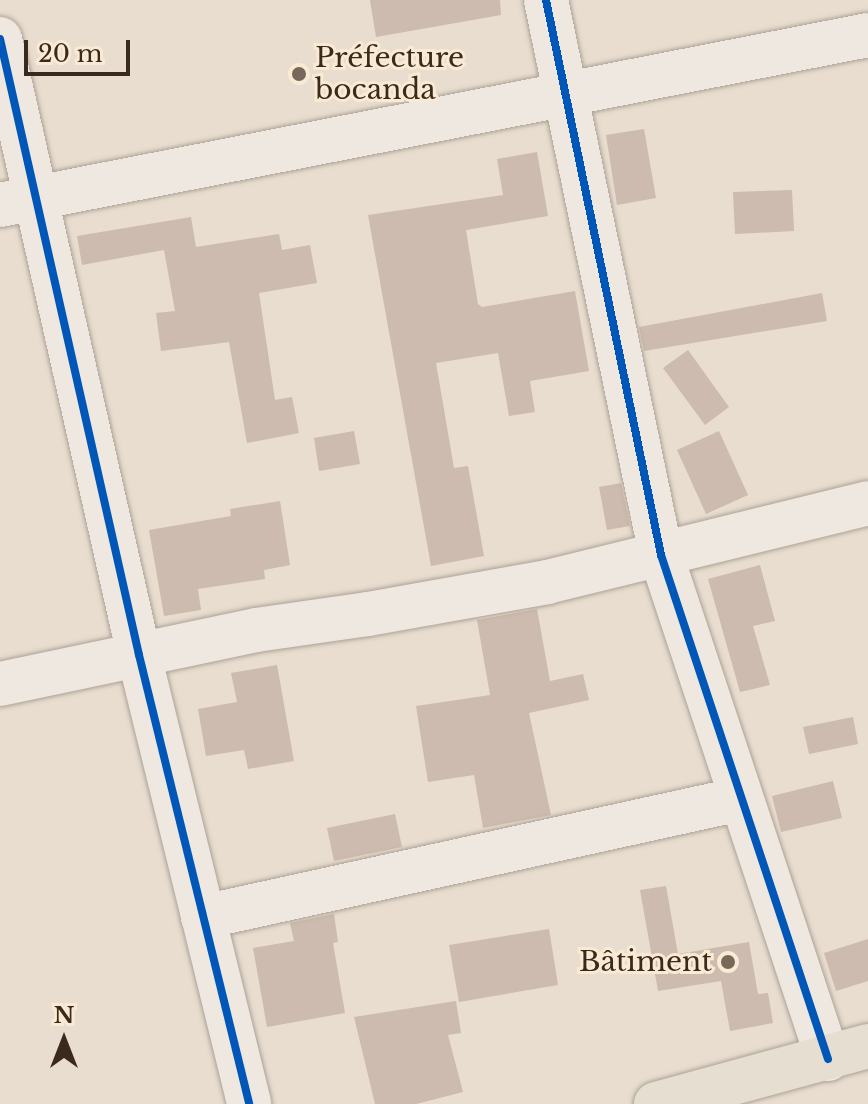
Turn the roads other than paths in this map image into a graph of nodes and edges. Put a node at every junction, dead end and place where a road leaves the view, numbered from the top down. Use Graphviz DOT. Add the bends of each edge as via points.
graph roads {
  1 [pos="546,0"];
  2 [pos="868,35"];
  3 [pos="0,39"];
  4 [pos="564,97"];
  5 [pos="18,202"];
  6 [pos="868,503"];
  7 [pos="661,555"];
  8 [pos="139,655"];
  9 [pos="0,684"];
  10 [pos="740,799"];
  11 [pos="203,917"];
  12 [pos="848,1052"];
  13 [pos="249,1104"];
  14 [pos="656,1104"];
  1 -- 4 [label="street"];
  2 -- 4 [label="street"];
  3 -- 5 [label="street"];
  4 -- 5 [label="street"];
  4 -- 7 [label="street"];
  5 -- 8 [label="street"];
  6 -- 7 [label="street"];
  7 -- 8 [label="street" via="547,582 256,630"];
  7 -- 10 [label="street"];
  8 -- 9 [label="street"];
  8 -- 11 [label="street"];
  10 -- 11 [label="street"];
  10 -- 12 [label="street"];
  11 -- 13 [label="street"];
  12 -- 14 [label="main road"];
}
